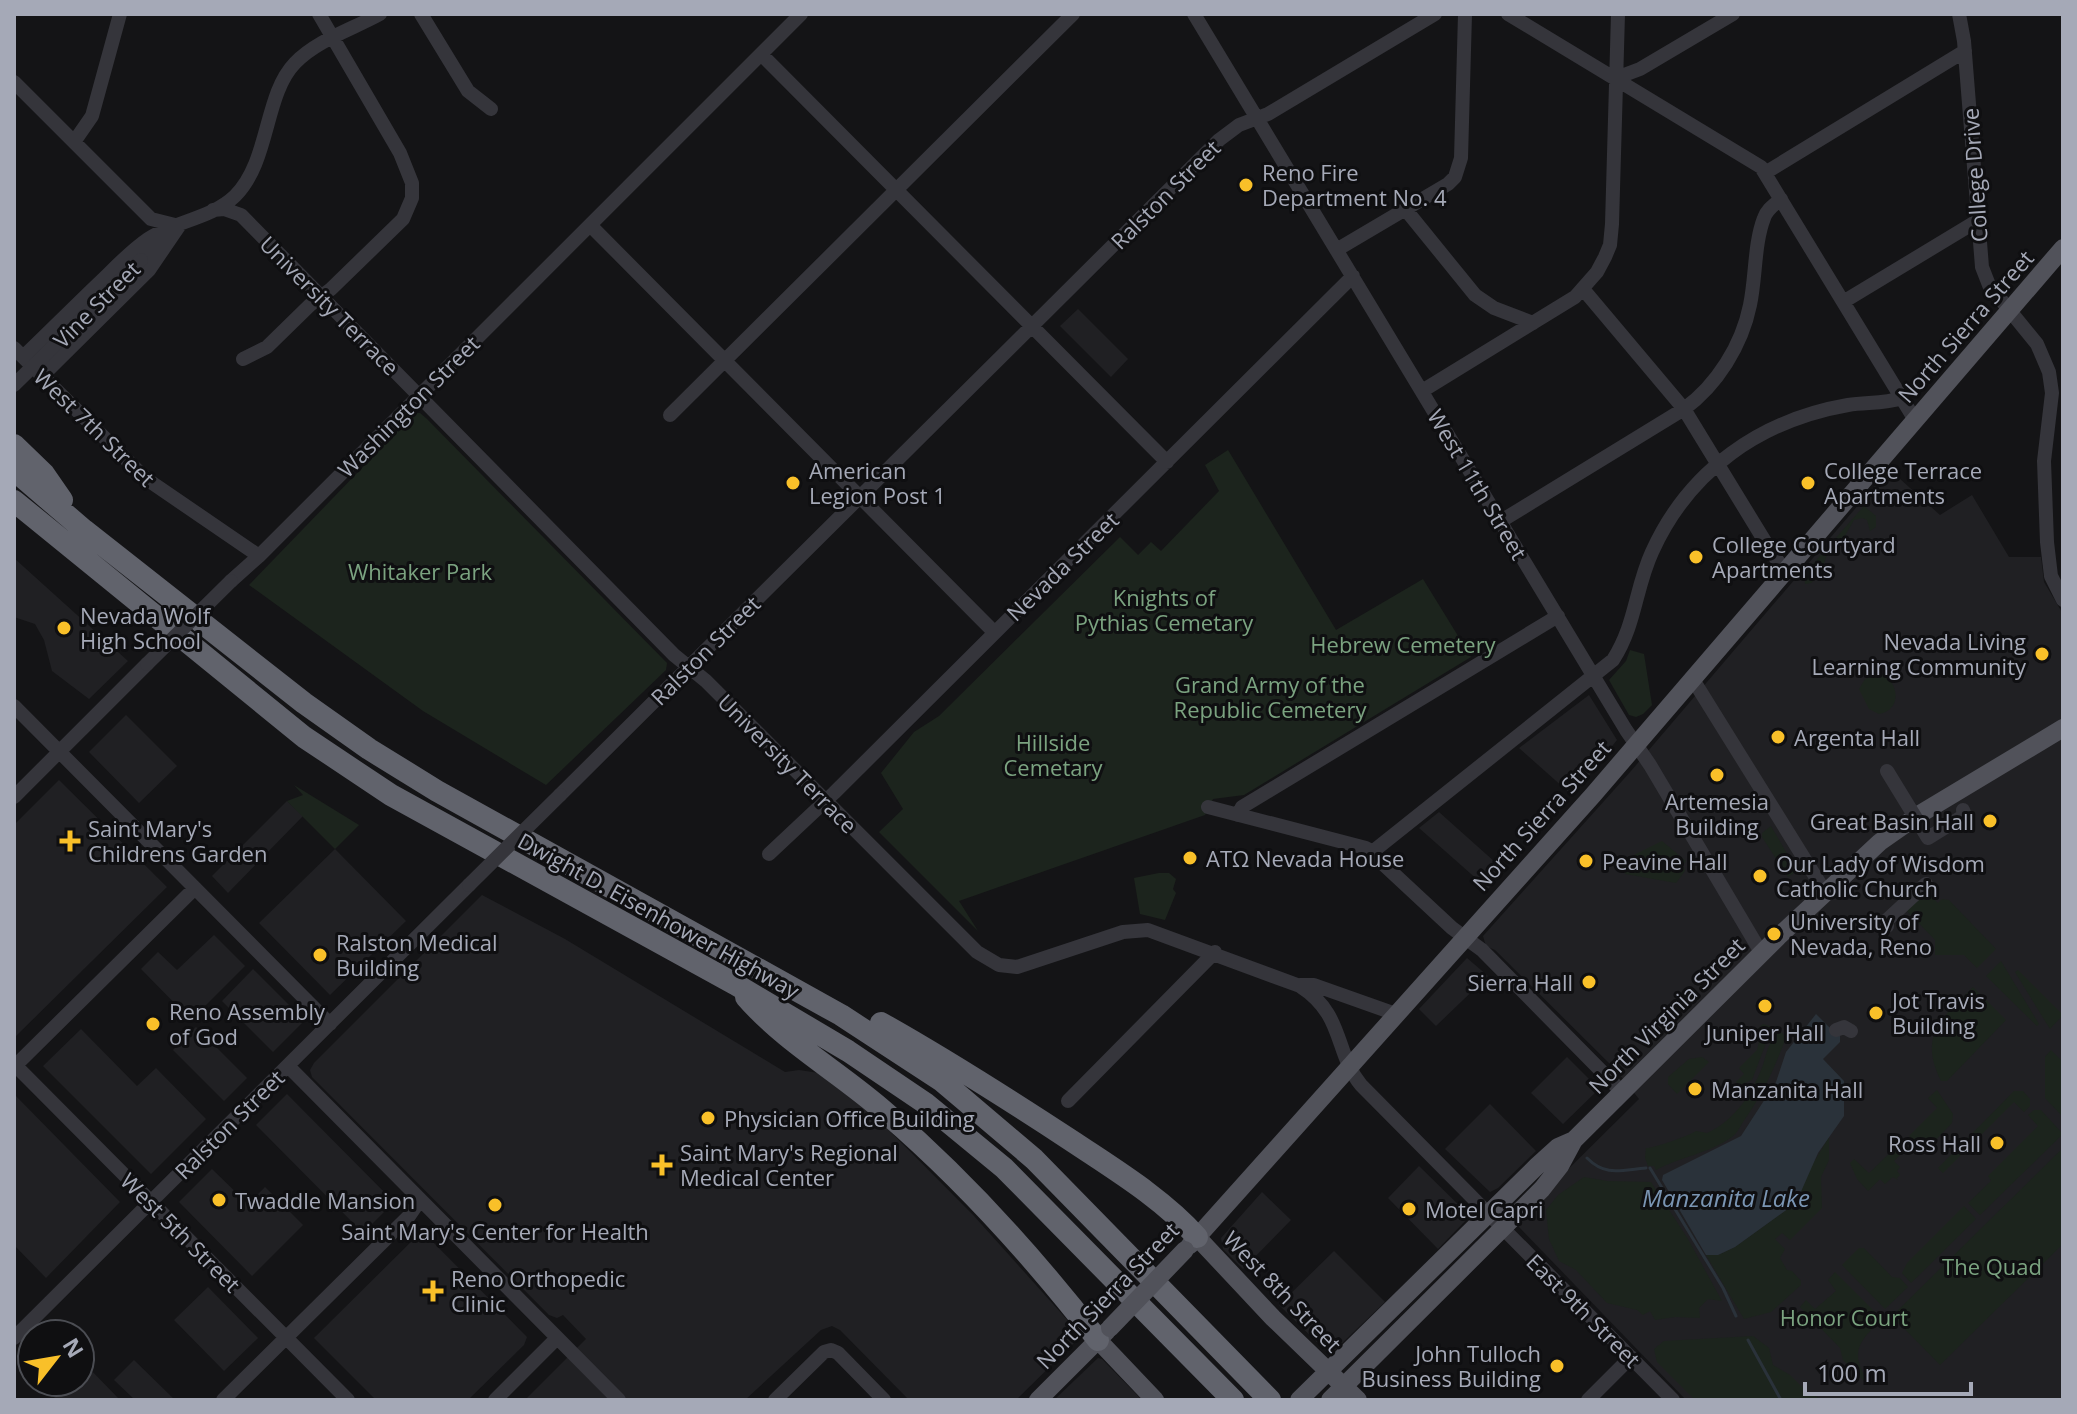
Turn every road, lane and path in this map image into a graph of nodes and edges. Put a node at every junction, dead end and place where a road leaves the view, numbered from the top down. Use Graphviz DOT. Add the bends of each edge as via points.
graph roads {
  1 [pos="120,14"];
  2 [pos="319,14"];
  3 [pos="380,14"];
  4 [pos="421,14"];
  5 [pos="801,14"];
  6 [pos="1194,14"];
  7 [pos="1435,14"];
  8 [pos="1465,14"];
  9 [pos="1508,14"];
  10 [pos="1618,14"];
  11 [pos="1733,14"];
  12 [pos="1959,14"];
  13 [pos="1069,15"];
  14 [pos="334,39"];
  15 [pos="1965,51"];
  16 [pos="761,54"];
  17 [pos="1616,78"];
  18 [pos="14,82"];
  19 [pos="491,109"];
  20 [pos="1258,118"];
  21 [pos="74,142"];
  22 [pos="1765,173"];
  23 [pos="897,190"];
  24 [pos="1781,199"];
  25 [pos="213,210"];
  26 [pos="1406,210"];
  27 [pos="1977,221"];
  28 [pos="590,225"];
  29 [pos="179,226"];
  30 [pos="2063,248"];
  31 [pos="1338,249"];
  32 [pos="1353,276"];
  33 [pos="1583,289"];
  34 [pos="321,297"];
  35 [pos="1843,302"];
  36 [pos="2010,310"];
  37 [pos="1533,323"];
  38 [pos="1032,326"];
  39 [pos="18,352"];
  40 [pos="243,359"];
  41 [pos="725,361"];
  42 [pos="42,376"];
  43 [pos="14,385"];
  44 [pos="1422,391"];
  45 [pos="419,396"];
  46 [pos="1902,398"];
  47 [pos="1684,409"];
  48 [pos="670,415"];
  49 [pos="1915,420"];
  50 [pos="14,445"];
  51 [pos="1167,462"];
  52 [pos="1717,463"];
  53 [pos="14,470"];
  54 [pos="859,497"];
  55 [pos="14,501"];
  56 [pos="14,512"];
  57 [pos="1501,521"];
  58 [pos="46,526"];
  59 [pos="84,530"];
  60 [pos="2063,535"];
  61 [pos="2047,542"];
  62 [pos="259,556"];
  63 [pos="1785,571"];
  64 [pos="2063,600"];
  65 [pos="1558,616"];
  66 [pos="994,632"];
  67 [pos="688,666"];
  68 [pos="1594,676"];
  69 [pos="1692,678"];
  70 [pos="14,706"];
  71 [pos="2063,728"];
  72 [pos="1636,744"];
  73 [pos="59,751"];
  74 [pos="1887,771"];
  75 [pos="14,797"];
  76 [pos="825,800"];
  77 [pos="1208,807"];
  78 [pos="1963,810"];
  79 [pos="1238,815"];
  80 [pos="1371,853"];
  81 [pos="769,854"];
  82 [pos="577,869"];
  83 [pos="1926,884"];
  84 [pos="195,888"];
  85 [pos="1825,892"];
  86 [pos="1887,926"];
  87 [pos="1464,938"];
  88 [pos="1215,952"];
  89 [pos="1762,954"];
  90 [pos="735,984"];
  91 [pos="1300,986"];
  92 [pos="1396,1014"];
  93 [pos="330,1024"];
  94 [pos="15,1065"];
  95 [pos="288,1066"];
  96 [pos="1349,1067"];
  97 [pos="1622,1092"];
  98 [pos="1068,1101"];
  99 [pos="420,1200"];
  100 [pos="150,1201"];
  101 [pos="1496,1221"];
  102 [pos="1191,1243"];
  103 [pos="1104,1334"];
  104 [pos="286,1337"];
  105 [pos="14,1338"];
  106 [pos="557,1338"];
  107 [pos="1631,1357"];
  108 [pos="1335,1379"];
  109 [pos="223,1400"];
  110 [pos="348,1400"];
  111 [pos="495,1400"];
  112 [pos="619,1400"];
  113 [pos="775,1400"];
  114 [pos="884,1400"];
  115 [pos="1038,1400"];
  116 [pos="1155,1400"];
  117 [pos="1233,1400"];
  118 [pos="1270,1400"];
  119 [pos="1299,1400"];
  120 [pos="1330,1400"];
  121 [pos="1358,1400"];
  122 [pos="1588,1400"];
  123 [pos="1673,1400"];
  1 -- 21 [label="street" via="92,116"];
  2 -- 14 [label="street"];
  3 -- 14 [label="street, Vine Street"];
  4 -- 19 [label="street" via="468,91"];
  5 -- 16 [label="street, Washington Street"];
  6 -- 20 [label="street, West 11th Street"];
  7 -- 20 [label="street, Ralston Street"];
  8 -- 26 [label="street" via="1460,168 1448,184"];
  9 -- 17 [label="street"];
  10 -- 17 [label="street"];
  11 -- 17 [label="street"];
  12 -- 15 [label="street, College Drive"];
  13 -- 23 [label="street"];
  14 -- 25 [label="street, Vine Street" via="306,54 287,73 245,185"];
  14 -- 34 [label="street" via="408,169 412,198 403,219"];
  15 -- 22 [label="street"];
  15 -- 27 [label="street, College Drive"];
  16 -- 23 [label="street"];
  16 -- 28 [label="street, Washington Street"];
  17 -- 22 [label="street" via="1751,159"];
  17 -- 33 [label="street" via="1610,245"];
  18 -- 21 [label="street"];
  20 -- 31 [label="street, West 11th Street"];
  20 -- 38 [label="street, Ralston Street" via="1219,140"];
  21 -- 29 [label="street" via="151,219"];
  22 -- 24 [label="street"];
  23 -- 38 [label="street"];
  23 -- 41 [label="street"];
  24 -- 35 [label="street"];
  24 -- 47 [label="street" via="1764,218 1750,308 1738,340 1709,388"];
  25 -- 29 [label="street, Vine Street"];
  25 -- 34 [label="street, University Terrace" via="241,215"];
  26 -- 31 [label="street"];
  26 -- 37 [label="street" via="1475,295"];
  27 -- 35 [label="street"];
  27 -- 36 [label="street, College Drive" via="1984,276"];
  28 -- 41 [label="street"];
  28 -- 45 [label="street, Washington Street"];
  29 -- 39 [label="street, Vine Street" via="139,245"];
  29 -- 42 [label="street, Vine Street" via="149,270"];
  29 -- 43 [label="street, Vine Street, bridge"];
  30 -- 36 [label="main road, North Sierra Street"];
  31 -- 32 [label="street, West 11th Street"];
  32 -- 44 [label="street, West 11th Street"];
  32 -- 51 [label="street, Nevada Street"];
  33 -- 37 [label="street"];
  33 -- 47 [label="street"];
  34 -- 40 [label="street" via="267,347"];
  34 -- 45 [label="street, University Terrace"];
  35 -- 46 [label="street"];
  36 -- 49 [label="main road, North Sierra Street"];
  36 -- 61 [label="street, College Drive" via="2037,344 2051,382 2044,452"];
  37 -- 44 [label="street"];
  38 -- 51 [label="street"];
  38 -- 54 [label="street, Ralston Street"];
  39 -- 42 [label="street, West 7th Street"];
  41 -- 48 [label="street"];
  41 -- 54 [label="street"];
  42 -- 62 [label="street, West 7th Street" via="145,478"];
  44 -- 57 [label="street, West 11th Street"];
  45 -- 62 [label="street, Washington Street"];
  45 -- 67 [label="street, University Terrace"];
  46 -- 49 [label="street"];
  46 -- 52 [label="street" via="1801,416 1758,435"];
  47 -- 52 [label="street"];
  47 -- 57 [label="street"];
  49 -- 63 [label="main road, North Sierra Street"];
  50 -- 59 [label="highway" via="44,474"];
  51 -- 66 [label="street, Nevada Street"];
  52 -- 63 [label="street"];
  52 -- 68 [label="street" via="1671,515 1645,568 1625,639 1613,660"];
  53 -- 59 [label="highway, Dwight D. Eisenhower Highway"];
  54 -- 66 [label="street"];
  54 -- 67 [label="street, Ralston Street"];
  55 -- 58 [label="highway, Dwight D. Eisenhower Highway"];
  56 -- 58 [label="highway"];
  57 -- 65 [label="street, West 11th Street"];
  58 -- 90 [label="highway, Dwight D. Eisenhower Highway" via="343,764"];
  59 -- 82 [label="highway, Dwight D. Eisenhower Highway" via="336,727"];
  60 -- 61 [label="street"];
  61 -- 64 [label="street, College Drive" via="2051,576"];
  62 -- 73 [label="street, Washington Street, bridge"];
  63 -- 69 [label="main road, North Sierra Street"];
  65 -- 68 [label="street, West 11th Street"];
  65 -- 79 [label="street" via="1242,807"];
  66 -- 76 [label="street, Nevada Street"];
  67 -- 76 [label="street, University Terrace"];
  67 -- 93 [label="street, Ralston Street, bridge"];
  68 -- 72 [label="street, West 11th Street"];
  68 -- 80 [label="street"];
  69 -- 72 [label="main road, North Sierra Street"];
  69 -- 85 [label="street"];
  70 -- 73 [label="street"];
  71 -- 85 [label="main road, North Virginia Street" via="1901,826"];
  72 -- 87 [label="main road, North Sierra Street"];
  72 -- 89 [label="street, West 11th Street"];
  73 -- 75 [label="street, Washington Street"];
  73 -- 84 [label="street"];
  74 -- 78 [label="street, bridge" via="1928,838 1965,815"];
  76 -- 81 [label="street, Nevada Street"];
  76 -- 88 [label="street, University Terrace" via="968,943 999,965 1017,967 1136,930 1159,932"];
  77 -- 79 [label="street"];
  79 -- 80 [label="street" via="1354,843"];
  80 -- 87 [label="street"];
  82 -- 102 [label="highway" via="710,929 964,1071 1171,1210"];
  82 -- 118 [label="highway, Dwight D. Eisenhower Highway" via="841,1015 942,1081 1034,1159"];
  83 -- 86 [label="street" via="1886,921"];
  84 -- 93 [label="street"];
  84 -- 94 [label="street"];
  85 -- 89 [label="main road, North Virginia Street"];
  87 -- 92 [label="main road, North Sierra Street"];
  87 -- 97 [label="street"];
  88 -- 91 [label="street, University Terrace"];
  88 -- 98 [label="street"];
  89 -- 97 [label="main road, North Virginia Street"];
  90 -- 103 [label="highway" via="769,1023 885,1111"];
  90 -- 117 [label="highway, Dwight D. Eisenhower Highway" via="883,1073 966,1134"];
  91 -- 92 [label="street" via="1314,985"];
  91 -- 96 [label="street, University Terrace" via="1326,1011"];
  92 -- 96 [label="main road, North Sierra Street"];
  93 -- 95 [label="street, Ralston Street"];
  94 -- 100 [label="street, West 5th Street"];
  95 -- 99 [label="street"];
  95 -- 100 [label="street, Ralston Street"];
  96 -- 101 [label="street, East 9th Street"];
  96 -- 102 [label="main road, North Sierra Street"];
  97 -- 101 [label="main road, North Virginia Street" via="1574,1140 1558,1147"];
  99 -- 104 [label="street"];
  99 -- 106 [label="street"];
  100 -- 104 [label="street, West 5th Street"];
  100 -- 105 [label="street, Ralston Street"];
  101 -- 107 [label="street, East 9th Street"];
  101 -- 108 [label="main road, North Virginia Street"];
  102 -- 103 [label="main road, North Sierra Street, bridge"];
  102 -- 108 [label="main road, West 8th Street"];
  103 -- 115 [label="main road, North Sierra Street"];
  103 -- 116 [label="main road"];
  104 -- 109 [label="street"];
  104 -- 110 [label="street, West 5th Street"];
  106 -- 111 [label="street"];
  106 -- 112 [label="street"];
  107 -- 122 [label="street"];
  107 -- 123 [label="street, East 9th Street"];
  108 -- 119 [label="main road, North Virginia Street"];
  108 -- 120 [label="main road, North Virginia Street"];
  108 -- 121 [label="main road, West 8th Street"];
  113 -- 114 [label="street" via="831,1350"];
}
